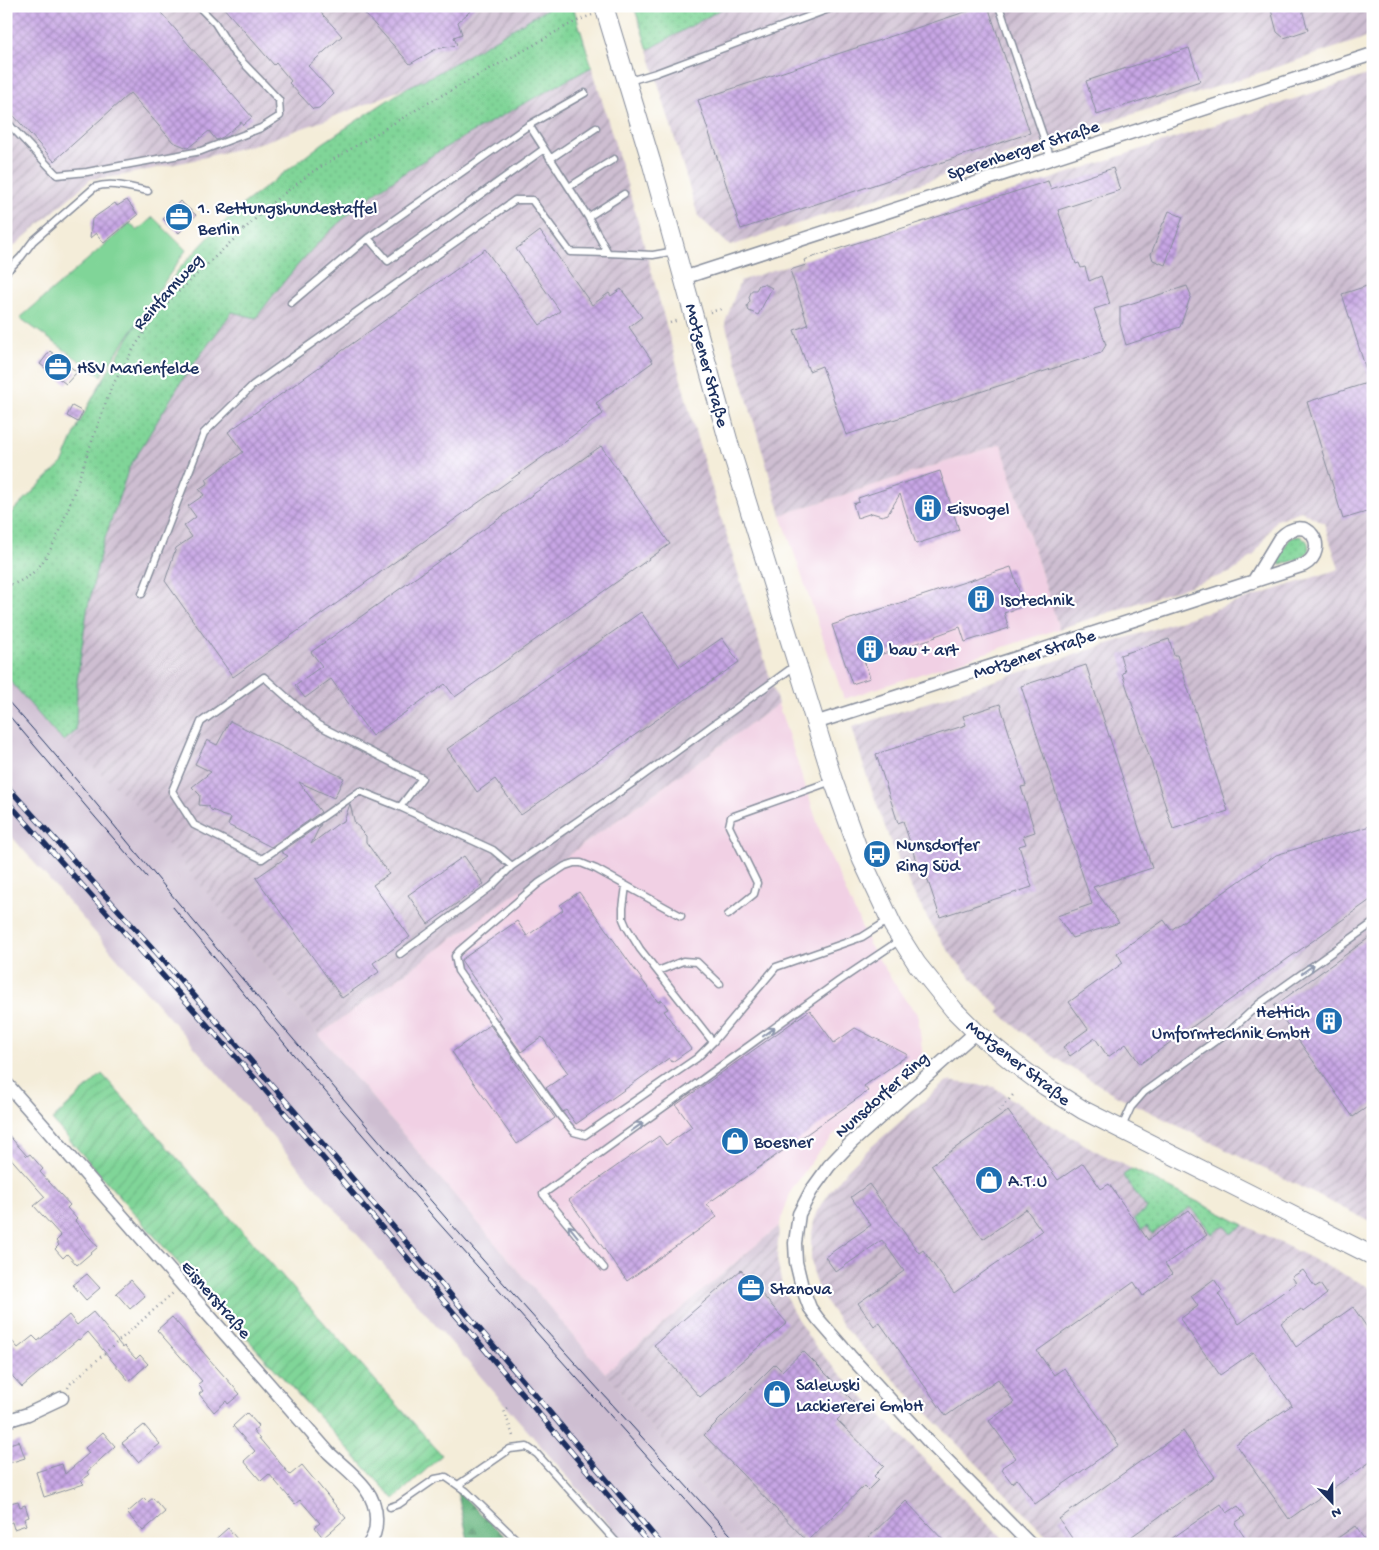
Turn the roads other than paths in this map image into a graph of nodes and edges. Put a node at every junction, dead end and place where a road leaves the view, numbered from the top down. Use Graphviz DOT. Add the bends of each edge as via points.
graph roads {
  1 [pos="198,6"];
  2 [pos="837,6"];
  3 [pos="999,6"];
  4 [pos="605,8"];
  5 [pos="1373,54"];
  6 [pos="627,82"];
  7 [pos="585,93"];
  8 [pos="6,121"];
  9 [pos="529,125"];
  10 [pos="596,128"];
  11 [pos="544,150"];
  12 [pos="550,159"];
  13 [pos="614,159"];
  14 [pos="1051,159"];
  15 [pos="568,187"];
  16 [pos="148,191"];
  17 [pos="624,194"];
  18 [pos="588,217"];
  19 [pos="368,238"];
  20 [pos="676,251"];
  21 [pos="608,253"];
  22 [pos="6,272"];
  23 [pos="684,278"];
  24 [pos="291,303"];
  25 [pos="1253,582"];
  26 [pos="142,594"];
  27 [pos="797,664"];
  28 [pos="815,723"];
  29 [pos="833,780"];
  30 [pos="400,807"];
  31 [pos="512,866"];
  32 [pos="626,886"];
  33 [pos="728,915"];
  34 [pos="681,916"];
  35 [pos="890,920"];
  36 [pos="1373,923"];
  37 [pos="901,939"];
  38 [pos="400,954"];
  39 [pos="658,971"];
  40 [pos="720,984"];
  41 [pos="976,1032"];
  42 [pos="713,1042"];
  43 [pos="6,1082"];
  44 [pos="1121,1129"];
  45 [pos="1373,1256"];
  46 [pos="604,1268"];
  47 [pos="62,1398"];
  48 [pos="6,1421"];
  49 [pos="458,1485"];
  50 [pos="390,1507"];
  51 [pos="369,1544"];
  52 [pos="521,1544"];
  53 [pos="618,1544"];
  54 [pos="1030,1544"];
  1 -- 8 [label="lane" via="215,23 234,54 279,100 280,116 261,128 201,151 57,175"];
  2 -- 6 [label="lane"];
  3 -- 14 [label="lane"];
  4 -- 6 [label="street, Motzener Straße"];
  5 -- 14 [label="street, Sperenberger Straße"];
  6 -- 20 [label="street, Motzener Straße"];
  7 -- 9 [label="lane"];
  9 -- 11 [label="lane"];
  9 -- 19 [label="lane"];
  10 -- 12 [label="lane"];
  11 -- 12 [label="lane"];
  11 -- 19 [label="lane" via="388,261"];
  12 -- 15 [label="lane"];
  13 -- 15 [label="lane"];
  14 -- 23 [label="street, Sperenberger Straße"];
  15 -- 18 [label="lane"];
  16 -- 22 [label="lane" via="113,184 95,187 32,241"];
  17 -- 18 [label="lane"];
  18 -- 21 [label="lane"];
  19 -- 24 [label="lane"];
  20 -- 21 [label="lane" via="652,255"];
  20 -- 23 [label="street, Motzener Straße"];
  21 -- 26 [label="lane" via="570,252 532,200 515,200 252,385 204,433"];
  23 -- 27 [label="street, Motzener Straße" via="716,400"];
  25 -- 25 [label="street, Motzener Straße" via="1314,558 1316,543 1313,536 1304,528 1284,534"];
  25 -- 28 [label="street, Motzener Straße"];
  27 -- 28 [label="street, Motzener Straße"];
  27 -- 31 [label="lane"];
  28 -- 29 [label="street, Motzener Straße"];
  29 -- 33 [label="lane" via="732,817 728,826 757,883 754,894"];
  29 -- 35 [label="street, Motzener Straße" via="862,860"];
  30 -- 30 [label="lane" via="360,791 262,859 194,825 172,791 200,722 264,677 318,725 422,778"];
  30 -- 31 [label="lane" via="493,850"];
  31 -- 38 [label="lane" via="492,886"];
  32 -- 34 [label="lane"];
  32 -- 39 [label="lane" via="622,908 624,919"];
  32 -- 42 [label="lane" via="581,863 565,866 539,883 458,951 455,956 458,971 574,1132 585,1135 697,1058"];
  35 -- 37 [label="street, Motzener Straße"];
  35 -- 42 [label="lane" via="862,937 776,967"];
  44 -- 36 [label="lane, one-way" via="1131,1107 1144,1092"];
  37 -- 41 [label="street, Motzener Straße" via="930,981"];
  46 -- 37 [label="lane, one-way" via="543,1194"];
  39 -- 40 [label="lane" via="683,961 697,962"];
  39 -- 42 [label="lane"];
  41 -- 44 [label="street, Motzener Straße" via="1045,1086"];
  41 -- 54 [label="street, Nunsdorfer Ring" via="829,1166 799,1214 796,1262 810,1308 818,1319 930,1443"];
  43 -- 51 [label="street, Eisnerstraße" via="329,1453 373,1497 377,1510 376,1528"];
  44 -- 45 [label="street, Motzener Straße"];
  47 -- 48 [label="street"];
  49 -- 50 [label="lane" via="446,1477 435,1479 400,1504"];
  49 -- 52 [label="lane"];
  49 -- 53 [label="lane" via="510,1449 527,1447 538,1454"];
}
